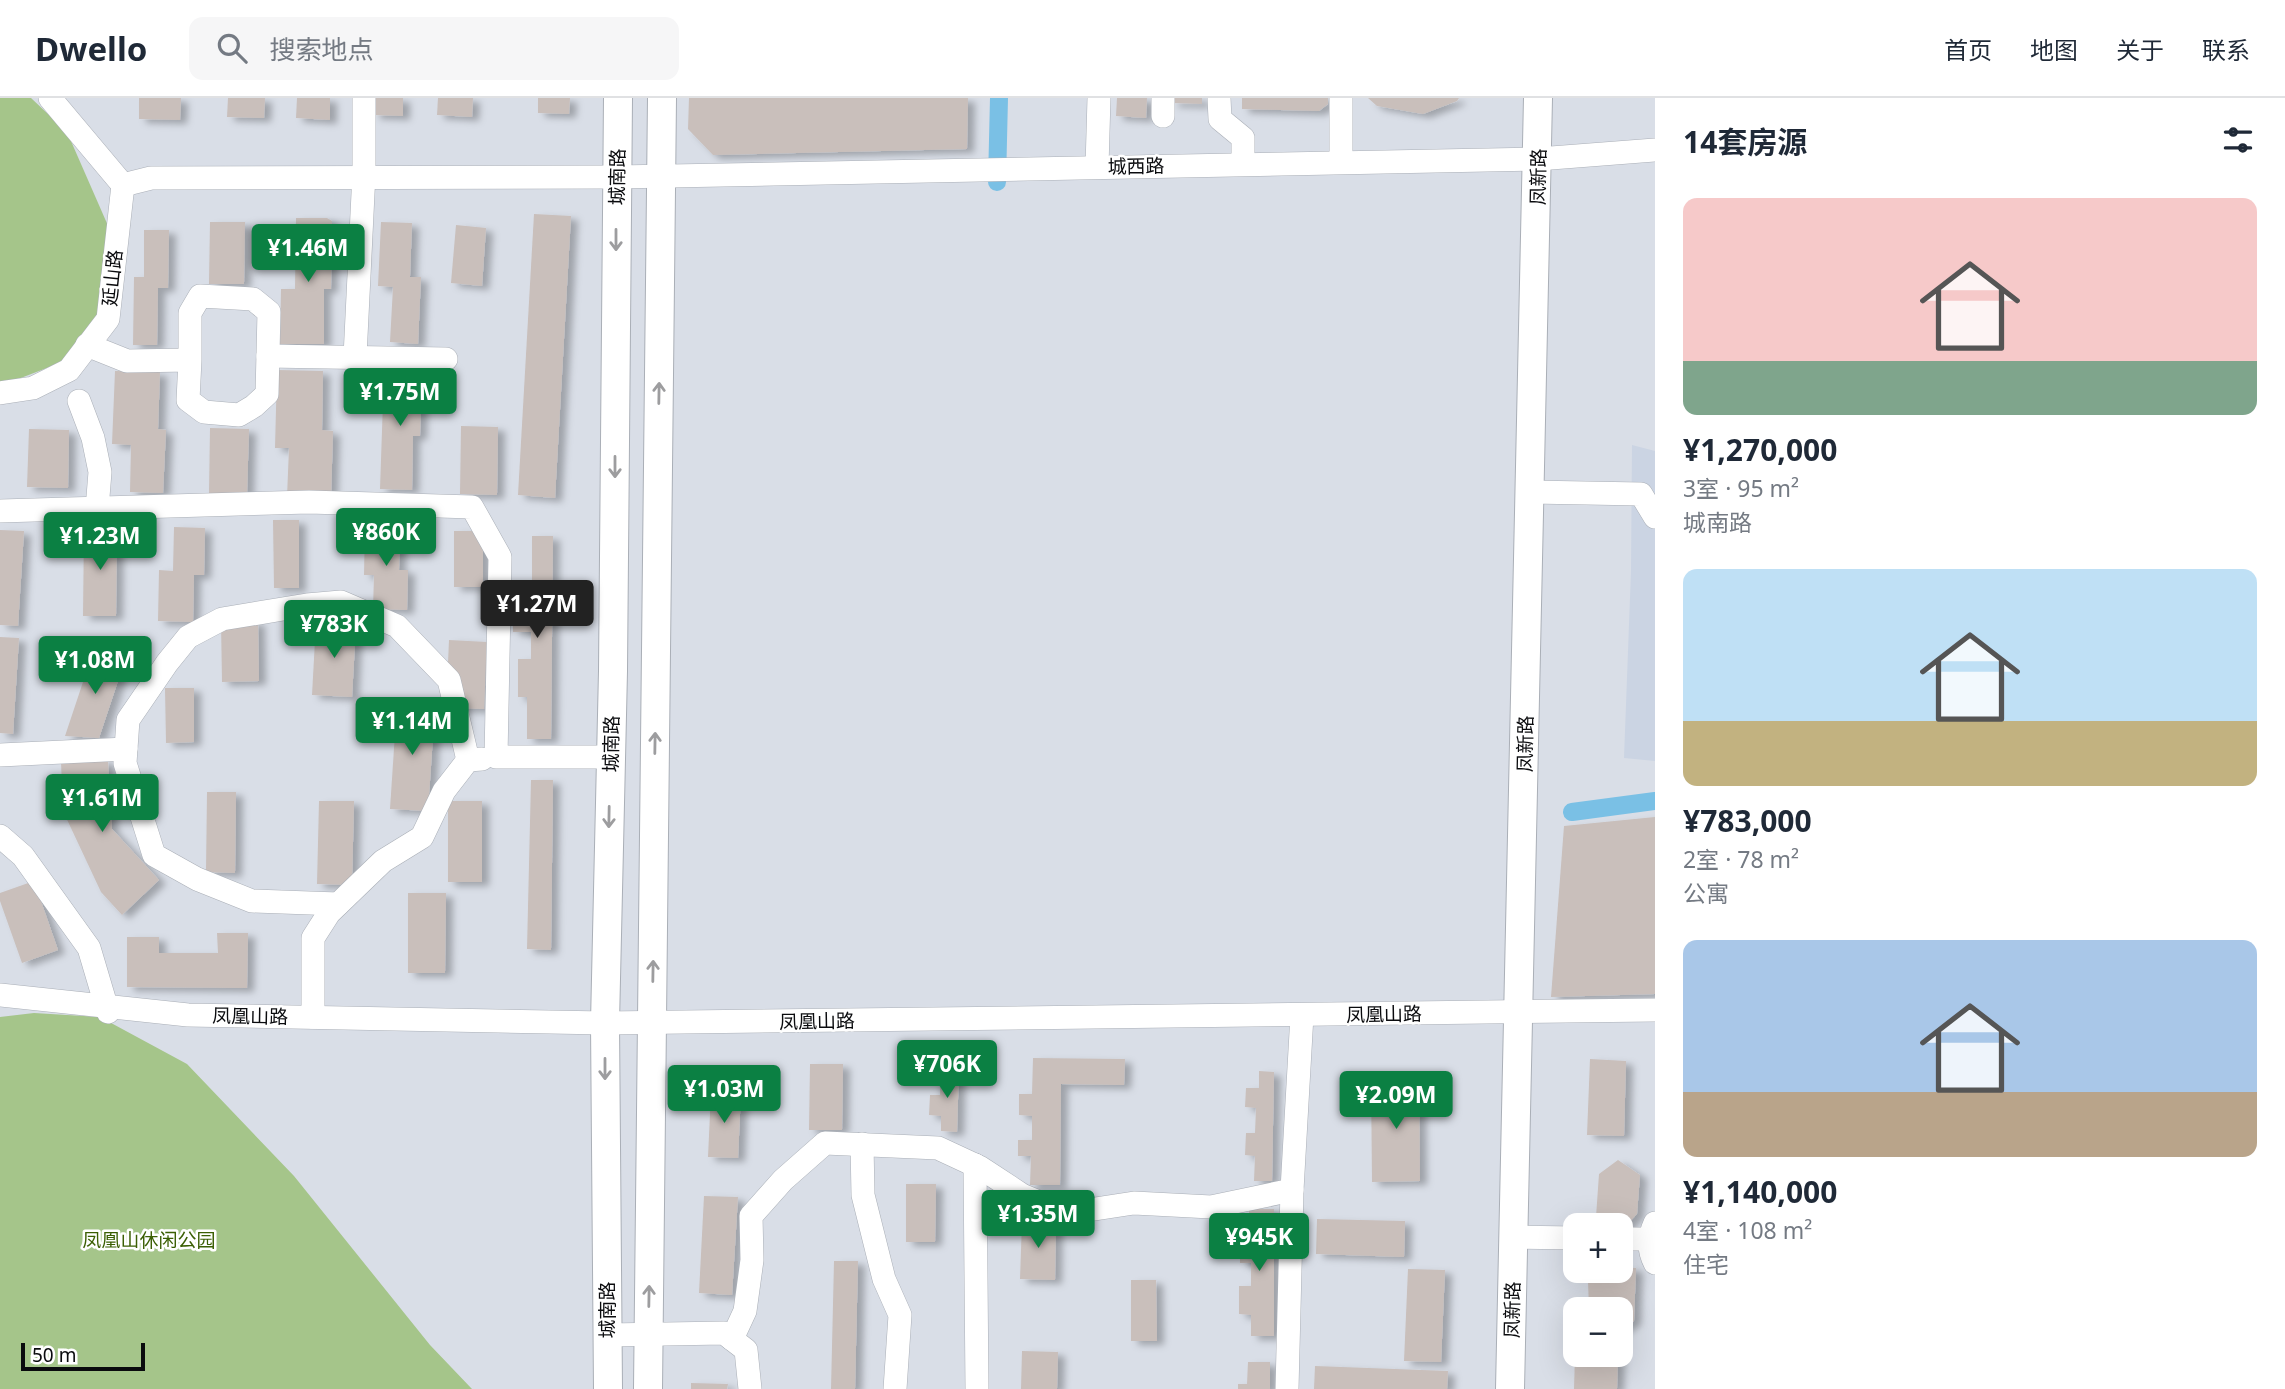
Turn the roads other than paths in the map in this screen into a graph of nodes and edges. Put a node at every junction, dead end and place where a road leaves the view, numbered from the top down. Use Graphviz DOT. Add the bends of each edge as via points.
graph roads {
  1 [pos="50,98"];
  2 [pos="364,98"];
  3 [pos="618,98"];
  4 [pos="662,98"];
  5 [pos="1098,98"];
  6 [pos="1219,98"];
  7 [pos="1341,98"];
  8 [pos="1538,98"];
  9 [pos="1655,150"];
  10 [pos="1538,159"];
  11 [pos="1341,162"];
  12 [pos="1243,164"];
  13 [pos="1097,167"];
  14 [pos="661,176"];
  15 [pos="364,177"];
  16 [pos="617,177"];
  17 [pos="122,185"];
  18 [pos="88,345"];
  19 [pos="268,356"];
  20 [pos="355,357"];
  21 [pos="446,359"];
  22 [pos="190,360"];
  23 [pos="0,393"];
  24 [pos="79,401"];
  25 [pos="1648,489"];
  26 [pos="1531,492"];
  27 [pos="97,509"];
  28 [pos="0,511"];
  29 [pos="1655,517"];
  30 [pos="126,749"];
  31 [pos="0,755"];
  32 [pos="496,757"];
  33 [pos="611,757"];
  34 [pos="468,760"];
  35 [pos="0,836"];
  36 [pos="338,904"];
  37 [pos="0,995"];
  38 [pos="107,1010"];
  39 [pos="1655,1010"];
  40 [pos="1519,1013"];
  41 [pos="1303,1015"];
  42 [pos="313,1017"];
  43 [pos="605,1023"];
  44 [pos="652,1023"];
  45 [pos="862,1144"];
  46 [pos="975,1165"];
  47 [pos="1292,1190"];
  48 [pos="1652,1231"];
  49 [pos="1633,1235"];
  50 [pos="1514,1237"];
  51 [pos="1563,1238"];
  52 [pos="1655,1263"];
  53 [pos="649,1334"];
  54 [pos="608,1335"];
  55 [pos="732,1339"];
  56 [pos="608,1389"];
  57 [pos="648,1389"];
  58 [pos="750,1389"];
  59 [pos="895,1389"];
  60 [pos="977,1389"];
  61 [pos="1287,1389"];
  62 [pos="1510,1389"];
  1 -- 17 [label="street"];
  2 -- 15 [label="street"];
  3 -- 16 [label="main road, 城南路"];
  4 -- 14 [label="main road"];
  5 -- 13 [label="street"];
  6 -- 12 [label="street" via="1220,119 1243,138"];
  7 -- 11 [label="street"];
  8 -- 10 [label="main road, 凤新路"];
  9 -- 10 [label="street, 城西路"];
  10 -- 11 [label="street, 城西路"];
  10 -- 26 [label="main road, 凤新路"];
  11 -- 12 [label="street, 城西路"];
  12 -- 13 [label="street, 城西路"];
  13 -- 14 [label="street, 城西路"];
  14 -- 16 [label="street, 城西路"];
  44 -- 14 [label="main road, one-way"];
  15 -- 16 [label="street, 城西路"];
  15 -- 17 [label="street, 城西路" via="151,178"];
  15 -- 20 [label="street"];
  16 -- 33 [label="main road, 城南路, one-way"];
  17 -- 18 [label="street, 延山路" via="108,319"];
  18 -- 22 [label="street" via="127,361"];
  18 -- 23 [label="street, 延山路" via="69,370 33,388"];
  19 -- 20 [label="street"];
  19 -- 22 [label="street" via="267,394 239,415 204,412 188,400"];
  19 -- 22 [label="street" via="269,312 253,299 200,296 190,313"];
  20 -- 21 [label="street"];
  24 -- 27 [label="street" via="100,472"];
  25 -- 26 [label="street"];
  25 -- 29 [label="street"];
  26 -- 40 [label="main road, 凤新路"];
  27 -- 28 [label="street"];
  27 -- 32 [label="street" via="309,502 472,507 500,557"];
  30 -- 31 [label="street"];
  30 -- 34 [label="street" via="128,720 188,637 222,619 341,602 397,626 449,680"];
  30 -- 36 [label="street" via="125,763 154,855 252,901"];
  32 -- 33 [label="street"];
  32 -- 34 [label="street"];
  33 -- 43 [label="main road, 城南路, one-way"];
  34 -- 36 [label="street" via="444,791 422,837 383,861"];
  35 -- 38 [label="street" via="23,856 89,948"];
  36 -- 42 [label="street" via="313,938"];
  37 -- 38 [label="street, 凤凰山路"];
  38 -- 42 [label="street, 凤凰山路"];
  39 -- 40 [label="street, 凤凰山路"];
  40 -- 41 [label="street, 凤凰山路"];
  40 -- 50 [label="main road, 凤新路"];
  41 -- 44 [label="street, 凤凰山路"];
  41 -- 47 [label="street"];
  42 -- 43 [label="street, 凤凰山路"];
  43 -- 44 [label="street, 凤凰山路"];
  43 -- 54 [label="main road, 城南路, one-way"];
  53 -- 44 [label="main road, one-way"];
  45 -- 46 [label="street" via="938,1148"];
  45 -- 55 [label="street" via="825,1143 751,1216 752,1260 745,1311"];
  45 -- 59 [label="street" via="863,1195 884,1279 900,1315"];
  46 -- 47 [label="street" via="1022,1195 1058,1210 1134,1203 1211,1207"];
  46 -- 60 [label="street"];
  47 -- 61 [label="street"];
  48 -- 49 [label="street"];
  48 -- 52 [label="street"];
  50 -- 51 [label="street"];
  50 -- 62 [label="main road, 凤新路"];
  53 -- 54 [label="street"];
  53 -- 55 [label="street" via="724,1333"];
  53 -- 57 [label="main road"];
  54 -- 56 [label="main road, 城南路"];
  55 -- 58 [label="street" via="746,1350"];
}
